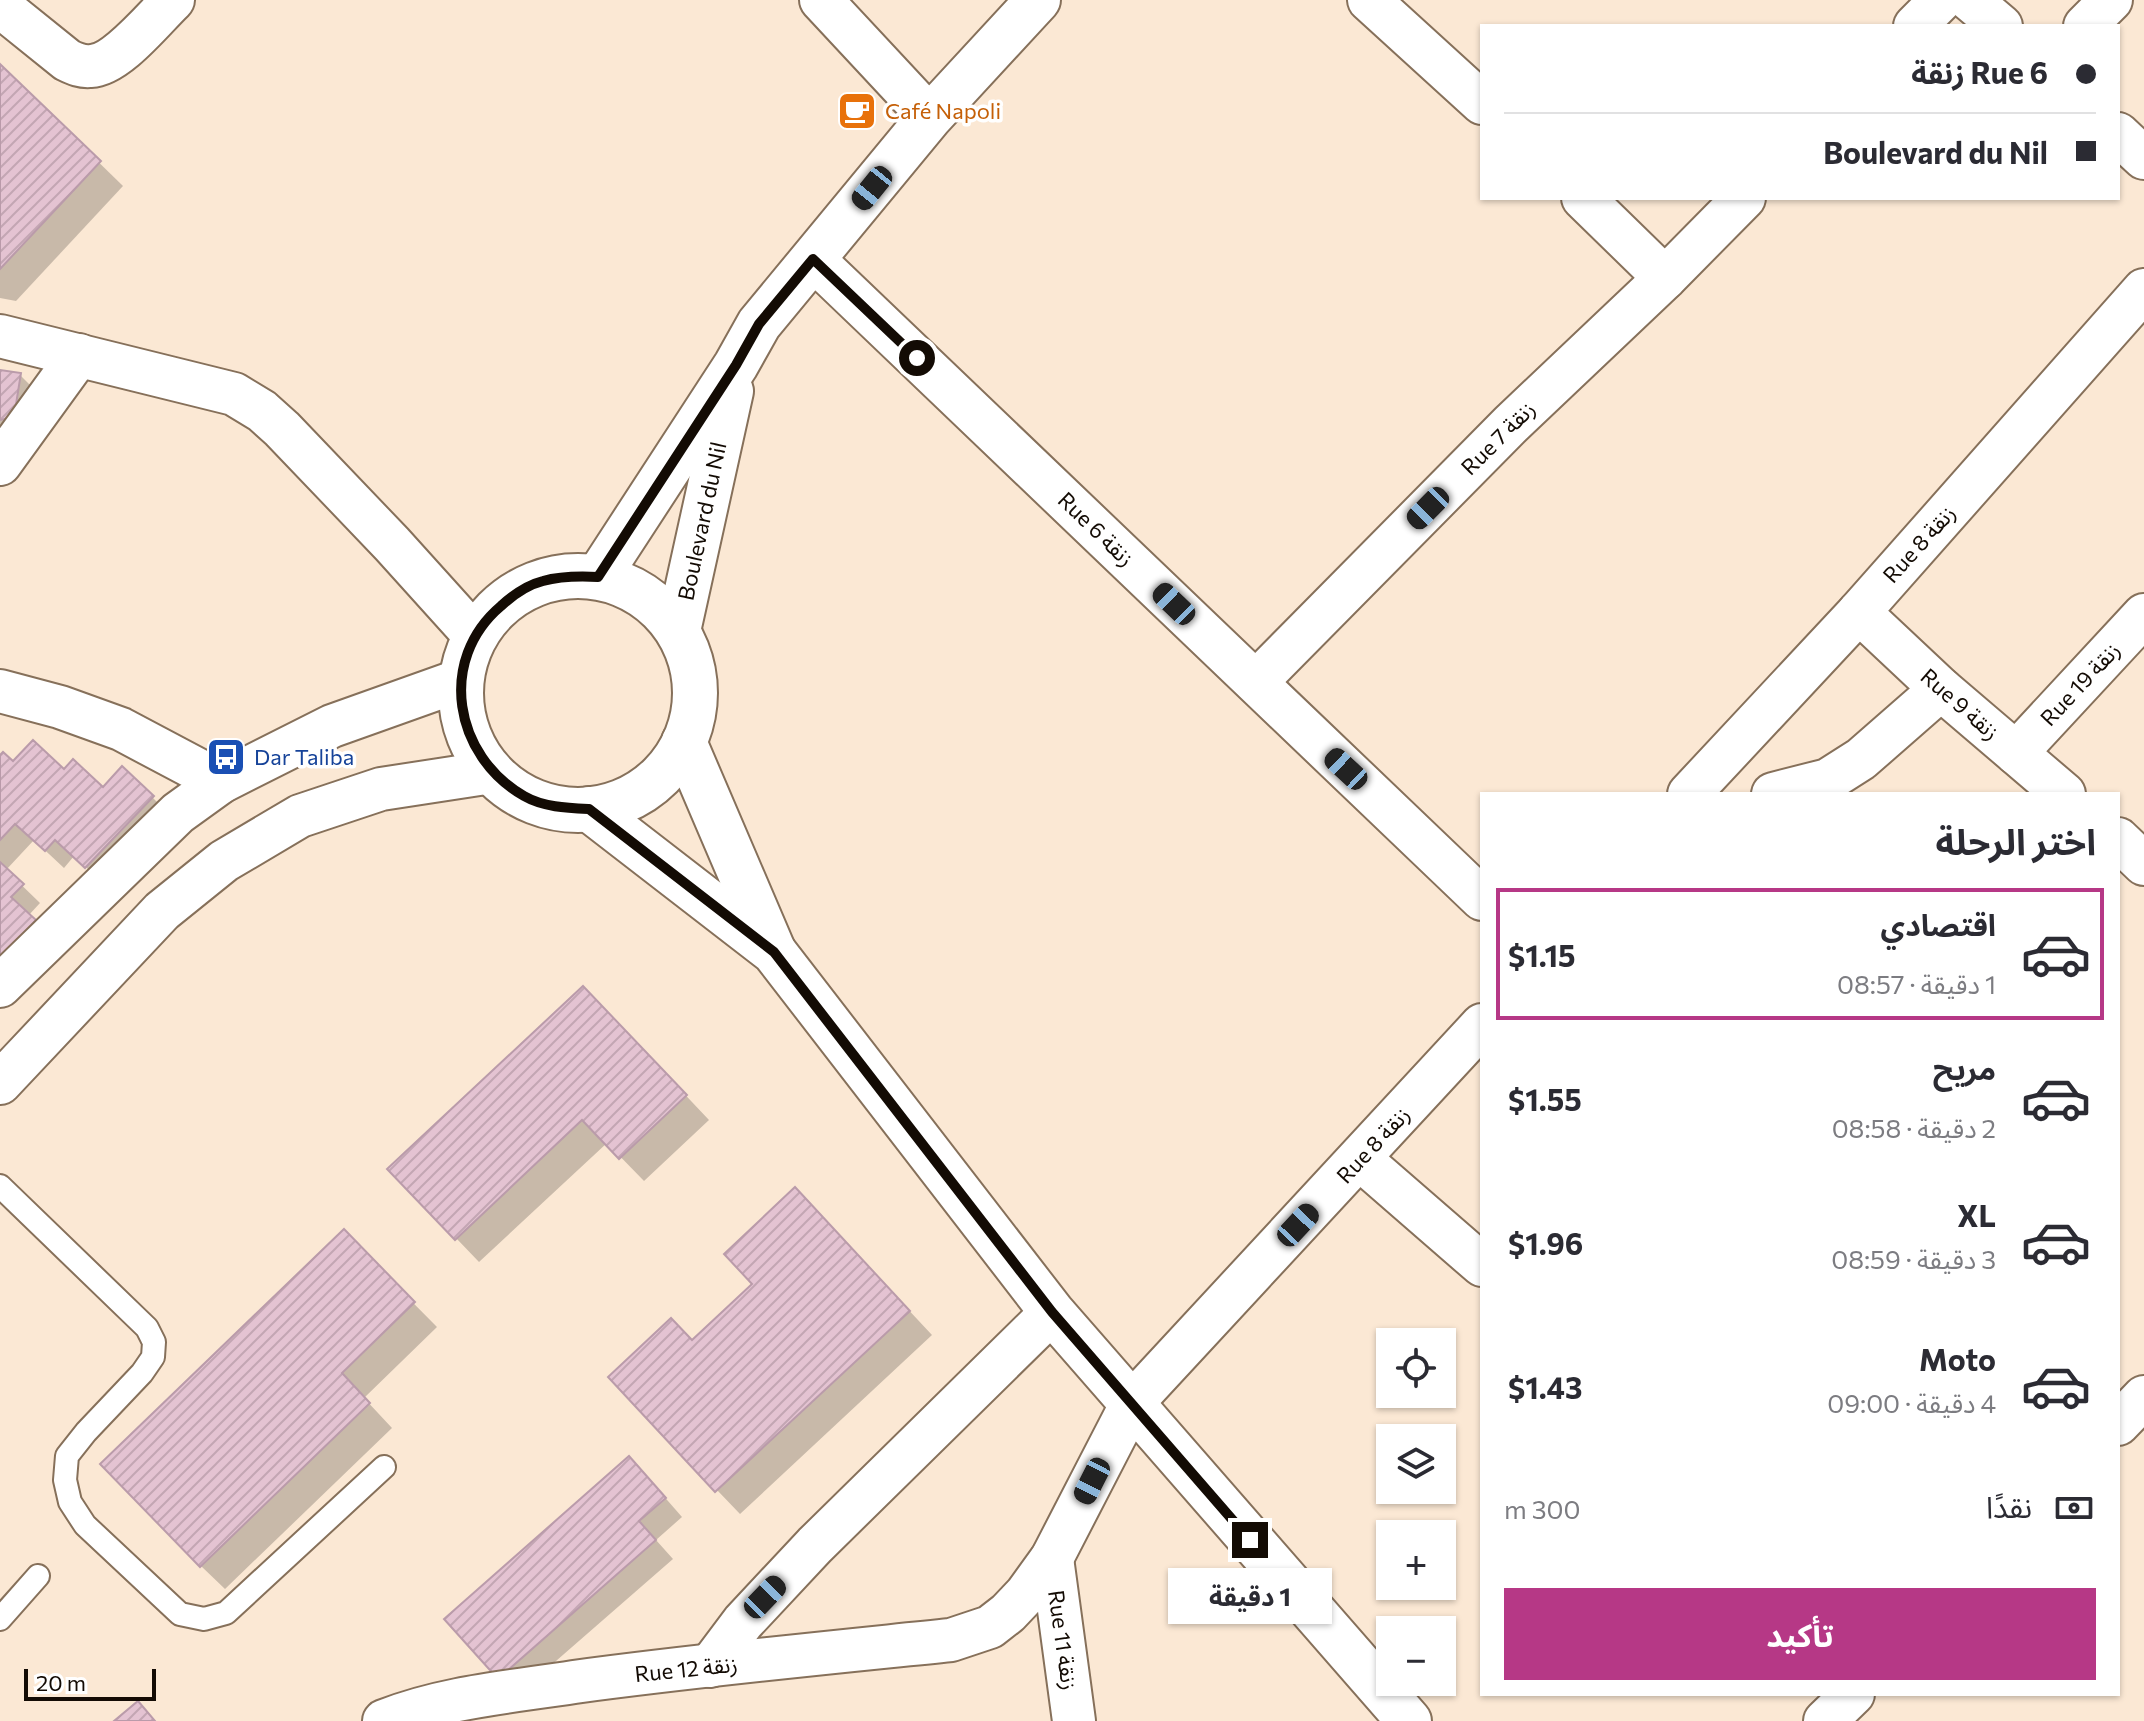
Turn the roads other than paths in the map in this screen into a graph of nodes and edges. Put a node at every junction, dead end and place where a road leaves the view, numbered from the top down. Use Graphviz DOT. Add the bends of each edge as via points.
graph roads {
  1 [pos="173,0"];
  2 [pos="821,0"];
  3 [pos="1038,0"];
  4 [pos="1369,0"];
  5 [pos="1941,0"];
  6 [pos="1970,0"];
  7 [pos="2111,0"];
  8 [pos="0,6"];
  9 [pos="1917,24"];
  10 [pos="1999,24"];
  11 [pos="2087,24"];
  12 [pos="1480,101"];
  13 [pos="930,117"];
  14 [pos="2120,136"];
  15 [pos="2144,158"];
  16 [pos="1585,200"];
  17 [pos="1742,200"];
  18 [pos="813,259"];
  19 [pos="1665,278"];
  20 [pos="2144,290"];
  21 [pos="0,336"];
  22 [pos="79,355"];
  23 [pos="736,365"];
  24 [pos="0,464"];
  25 [pos="598,577"];
  26 [pos="1859,612"];
  27 [pos="2144,615"];
  28 [pos="678,631"];
  29 [pos="475,636"];
  30 [pos="461,680"];
  31 [pos="1256,682"];
  32 [pos="1941,689"];
  33 [pos="0,691"];
  34 [pos="684,742"];
  35 [pos="2016,753"];
  36 [pos="492,772"];
  37 [pos="221,782"];
  38 [pos="1708,790"];
  39 [pos="1781,792"];
  40 [pos="2062,792"];
  41 [pos="589,809"];
  42 [pos="1480,897"];
  43 [pos="774,952"];
  44 [pos="0,986"];
  45 [pos="1480,1027"];
  46 [pos="0,1083"];
  47 [pos="1360,1159"];
  48 [pos="0,1186"];
  49 [pos="1480,1263"];
  50 [pos="1052,1312"];
  51 [pos="2144,1397"];
  52 [pos="1132,1403"];
  53 [pos="2120,1422"];
  54 [pos="384,1467"];
  55 [pos="1052,1558"];
  56 [pos="38,1576"];
  57 [pos="0,1619"];
  58 [pos="990,1627"];
  59 [pos="710,1666"];
  60 [pos="1851,1696"];
  61 [pos="410,1716"];
  62 [pos="1074,1721"];
  63 [pos="1409,1721"];
  64 [pos="1825,1721"];
  1 -- 8 [label="street" via="106,63 93,66 67,60"];
  2 -- 13 [label="street"];
  3 -- 13 [label="street, Boulevard du Nil"];
  4 -- 12 [label="street"];
  5 -- 9 [label="street"];
  6 -- 10 [label="street"];
  7 -- 11 [label="street"];
  13 -- 18 [label="street, Boulevard du Nil"];
  14 -- 15 [label="street"];
  16 -- 19 [label="street"];
  17 -- 19 [label="street, Rue 7 زنقة"];
  18 -- 23 [label="street, Boulevard du Nil" via="759,324"];
  18 -- 31 [label="street, Rue 6 زنقة"];
  19 -- 31 [label="street, Rue 7 زنقة" via="1511,424"];
  20 -- 26 [label="street, Rue 8 زنقة"];
  21 -- 22 [label="street"];
  22 -- 24 [label="street"];
  22 -- 29 [label="street" via="234,394 262,411"];
  23 -- 25 [label="street, Boulevard du Nil"];
  23 -- 28 [label="street, Boulevard du Nil"];
  25 -- 28 [label="street" via="629,587 657,606"];
  25 -- 29 [label="street" via="569,576 514,594"];
  26 -- 32 [label="street, Rue 9 زنقة"];
  26 -- 38 [label="street, Rue 8 زنقة"];
  27 -- 35 [label="street, Rue 19 زنقة"];
  28 -- 34 [label="street" via="695,685 694,715"];
  29 -- 30 [label="street"];
  30 -- 36 [label="street" via="463,716 475,749"];
  30 -- 37 [label="street" via="332,726"];
  31 -- 42 [label="street, Rue 6 زنقة"];
  32 -- 35 [label="street, Rue 9 زنقة"];
  32 -- 39 [label="street" via="1861,759 1828,780"];
  33 -- 37 [label="street" via="121,729"];
  34 -- 41 [label="street" via="655,781 635,795"];
  34 -- 43 [label="street"];
  35 -- 40 [label="street, Rue 9 زنقة"];
  36 -- 41 [label="street" via="525,797 556,807"];
  36 -- 46 [label="street" via="368,793 300,816 224,861 162,911"];
  37 -- 44 [label="street" via="178,813"];
  41 -- 43 [label="street"];
  43 -- 50 [label="street"];
  45 -- 47 [label="street, Rue 8 زنقة"];
  47 -- 49 [label="street"];
  47 -- 52 [label="street, Rue 8 زنقة"];
  48 -- 54 [label="lane" via="147,1328 154,1342 153,1357 142,1373 67,1456 65,1480 70,1502 85,1525 180,1614 204,1619 226,1613"];
  50 -- 52 [label="street"];
  50 -- 59 [label="street" via="815,1545"];
  51 -- 53 [label="street"];
  52 -- 55 [label="street, Rue 8 زنقة"];
  52 -- 63 [label="street"];
  55 -- 58 [label="street, Rue 8 زنقة" via="1017,1604"];
  55 -- 62 [label="street, Rue 11 زنقة"];
  56 -- 57 [label="lane"];
  58 -- 59 [label="street, Rue 12 زنقة" via="951,1640"];
  59 -- 61 [label="street, Rue 12 زنقة" via="639,1673"];
  60 -- 64 [label="street"];
}
